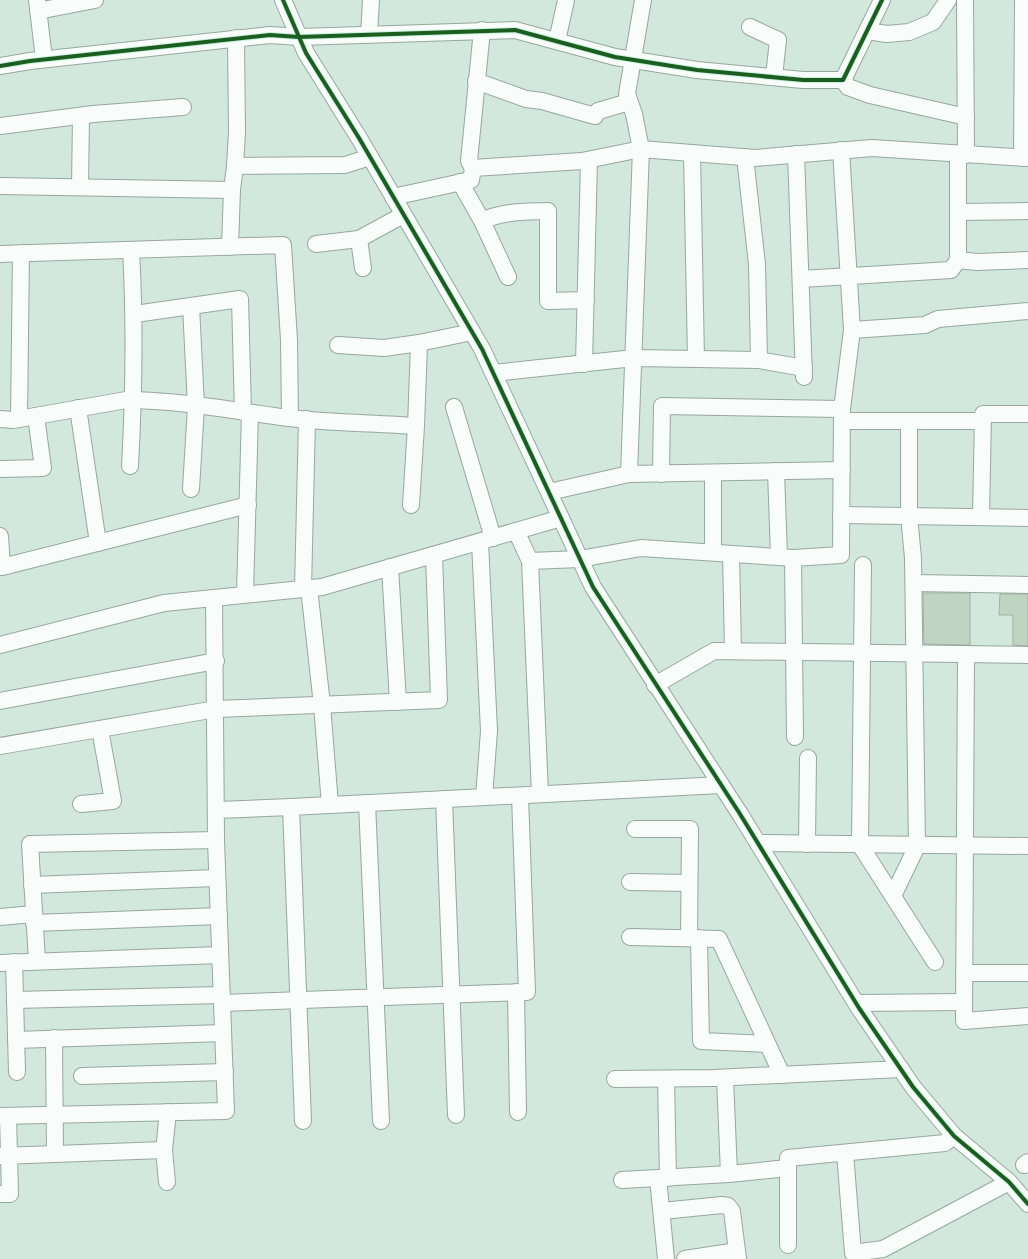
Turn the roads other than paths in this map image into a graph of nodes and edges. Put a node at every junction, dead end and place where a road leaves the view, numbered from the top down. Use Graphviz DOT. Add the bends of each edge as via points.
graph roads {
  1 [pos="283,0"];
  2 [pos="371,0"];
  3 [pos="566,0"];
  4 [pos="643,0"];
  5 [pos="882,0"];
  6 [pos="948,0"];
  7 [pos="965,0"];
  8 [pos="1024,0"];
  9 [pos="86,1"];
  10 [pos="37,6"];
  11 [pos="750,27"];
  12 [pos="482,30"];
  13 [pos="867,31"];
  14 [pos="369,34"];
  15 [pos="299,37"];
  16 [pos="236,38"];
  17 [pos="557,41"];
  18 [pos="44,59"];
  19 [pos="634,60"];
  20 [pos="0,66"];
  21 [pos="774,77"];
  22 [pos="843,80"];
  23 [pos="476,81"];
  24 [pos="629,102"];
  25 [pos="183,107"];
  26 [pos="80,116"];
  27 [pos="966,117"];
  28 [pos="0,126"];
  29 [pos="641,149"];
  30 [pos="841,150"];
  31 [pos="692,153"];
  32 [pos="796,154"];
  33 [pos="962,154"];
  34 [pos="370,157"];
  35 [pos="745,157"];
  36 [pos="1025,158"];
  37 [pos="588,160"];
  38 [pos="235,166"];
  39 [pos="473,168"];
  40 [pos="460,182"];
  41 [pos="0,186"];
  42 [pos="80,187"];
  43 [pos="232,190"];
  44 [pos="393,197"];
  45 [pos="1028,211"];
  46 [pos="959,212"];
  47 [pos="403,214"];
  48 [pos="482,222"];
  49 [pos="359,239"];
  50 [pos="316,244"];
  51 [pos="230,247"];
  52 [pos="131,250"];
  53 [pos="21,253"];
  54 [pos="0,254"];
  55 [pos="1028,260"];
  56 [pos="955,265"];
  57 [pos="363,268"];
  58 [pos="848,276"];
  59 [pos="508,277"];
  60 [pos="801,279"];
  61 [pos="586,300"];
  62 [pos="192,306"];
  63 [pos="1028,311"];
  64 [pos="135,314"];
  65 [pos="852,330"];
  66 [pos="472,332"];
  67 [pos="419,343"];
  68 [pos="338,345"];
  69 [pos="634,358"];
  70 [pos="696,359"];
  71 [pos="759,360"];
  72 [pos="584,364"];
  73 [pos="493,373"];
  74 [pos="134,400"];
  75 [pos="196,406"];
  76 [pos="454,407"];
  77 [pos="78,408"];
  78 [pos="247,412"];
  79 [pos="1028,414"];
  80 [pos="842,415"];
  81 [pos="36,416"];
  82 [pos="290,418"];
  83 [pos="0,419"];
  84 [pos="19,419"];
  85 [pos="307,419"];
  86 [pos="909,421"];
  87 [pos="983,421"];
  88 [pos="416,426"];
  89 [pos="130,466"];
  90 [pos="0,469"];
  91 [pos="842,470"];
  92 [pos="776,471"];
  93 [pos="712,473"];
  94 [pos="629,474"];
  95 [pos="661,474"];
  96 [pos="191,489"];
  97 [pos="549,492"];
  98 [pos="248,505"];
  99 [pos="411,505"];
  100 [pos="841,515"];
  101 [pos="909,516"];
  102 [pos="981,517"];
  103 [pos="561,518"];
  104 [pos="1028,518"];
  105 [pos="516,531"];
  106 [pos="0,536"];
  107 [pos="486,540"];
  108 [pos="98,542"];
  109 [pos="713,552"];
  110 [pos="731,554"];
  111 [pos="434,555"];
  112 [pos="786,557"];
  113 [pos="580,559"];
  114 [pos="530,561"];
  115 [pos="863,565"];
  116 [pos="390,567"];
  117 [pos="914,583"];
  118 [pos="1028,585"];
  119 [pos="306,588"];
  120 [pos="245,594"];
  121 [pos="214,598"];
  122 [pos="0,645"];
  123 [pos="733,651"];
  124 [pos="794,652"];
  125 [pos="862,653"];
  126 [pos="914,653"];
  127 [pos="966,654"];
  128 [pos="1028,655"];
  129 [pos="216,661"];
  130 [pos="655,685"];
  131 [pos="0,701"];
  132 [pos="398,702"];
  133 [pos="322,705"];
  134 [pos="216,709"];
  135 [pos="100,729"];
  136 [pos="795,737"];
  137 [pos="0,746"];
  138 [pos="808,758"];
  139 [pos="721,785"];
  140 [pos="540,794"];
  141 [pos="520,796"];
  142 [pos="484,797"];
  143 [pos="444,799"];
  144 [pos="367,803"];
  145 [pos="81,804"];
  146 [pos="330,805"];
  147 [pos="290,807"];
  148 [pos="217,810"];
  149 [pos="635,829"];
  150 [pos="216,840"];
  151 [pos="758,843"];
  152 [pos="807,844"];
  153 [pos="860,845"];
  154 [pos="917,846"];
  155 [pos="966,846"];
  156 [pos="1028,846"];
  157 [pos="217,878"];
  158 [pos="630,882"];
  159 [pos="689,883"];
  160 [pos="32,885"];
  161 [pos="892,896"];
  162 [pos="219,916"];
  163 [pos="0,917"];
  164 [pos="34,918"];
  165 [pos="630,937"];
  166 [pos="694,938"];
  167 [pos="220,955"];
  168 [pos="37,961"];
  169 [pos="935,962"];
  170 [pos="7,963"];
  171 [pos="964,973"];
  172 [pos="1028,973"];
  173 [pos="516,992"];
  174 [pos="452,994"];
  175 [pos="376,997"];
  176 [pos="222,999"];
  177 [pos="15,1000"];
  178 [pos="298,1000"];
  179 [pos="964,1002"];
  180 [pos="856,1003"];
  181 [pos="1028,1016"];
  182 [pos="223,1033"];
  183 [pos="54,1038"];
  184 [pos="16,1040"];
  185 [pos="768,1044"];
  186 [pos="901,1069"];
  187 [pos="17,1072"];
  188 [pos="225,1072"];
  189 [pos="82,1076"];
  190 [pos="782,1076"];
  191 [pos="725,1078"];
  192 [pos="615,1079"];
  193 [pos="666,1079"];
  194 [pos="168,1112"];
  195 [pos="518,1112"];
  196 [pos="55,1114"];
  197 [pos="456,1115"];
  198 [pos="4,1116"];
  199 [pos="381,1120"];
  200 [pos="303,1121"];
  201 [pos="954,1136"];
  202 [pos="164,1150"];
  203 [pos="845,1153"];
  204 [pos="55,1154"];
  205 [pos="4,1156"];
  206 [pos="788,1168"];
  207 [pos="730,1174"];
  208 [pos="663,1178"];
  209 [pos="622,1180"];
  210 [pos="167,1182"];
  211 [pos="1008,1182"];
  212 [pos="0,1194"];
  213 [pos="1028,1204"];
  214 [pos="662,1211"];
  215 [pos="788,1245"];
  216 [pos="737,1255"];
  217 [pos="666,1259"];
  218 [pos="685,1259"];
  1 -- 15 [label="street"];
  2 -- 14 [label="street"];
  3 -- 17 [label="street"];
  4 -- 19 [label="street"];
  5 -- 13 [label="street"];
  6 -- 13 [label="street" via="933,22 909,32 887,34"];
  7 -- 27 [label="street"];
  8 -- 36 [label="street"];
  9 -- 10 [label="street"];
  10 -- 18 [label="street"];
  11 -- 21 [label="street" via="778,40"];
  12 -- 14 [label="street"];
  12 -- 17 [label="street" via="515,30"];
  12 -- 23 [label="street"];
  13 -- 22 [label="street"];
  14 -- 15 [label="street"];
  15 -- 16 [label="street" via="270,35"];
  15 -- 34 [label="street" via="306,53"];
  16 -- 18 [label="street"];
  16 -- 38 [label="street"];
  17 -- 19 [label="street"];
  18 -- 20 [label="street"];
  19 -- 21 [label="street" via="697,70"];
  19 -- 24 [label="street" via="627,94"];
  21 -- 22 [label="street"];
  22 -- 27 [label="street" via="848,87 870,95"];
  23 -- 24 [label="street" via="526,100 542,101 595,116 598,111"];
  23 -- 39 [label="street" via="469,161"];
  24 -- 29 [label="street"];
  25 -- 26 [label="street"];
  26 -- 28 [label="street"];
  26 -- 42 [label="street"];
  27 -- 33 [label="street"];
  29 -- 31 [label="street"];
  29 -- 37 [label="street"];
  29 -- 69 [label="street"];
  30 -- 32 [label="street"];
  30 -- 33 [label="street" via="872,148"];
  30 -- 58 [label="street"];
  31 -- 35 [label="street"];
  31 -- 70 [label="street"];
  32 -- 35 [label="street"];
  32 -- 60 [label="street"];
  33 -- 36 [label="street"];
  33 -- 46 [label="street"];
  34 -- 38 [label="street" via="345,165"];
  34 -- 44 [label="street"];
  35 -- 71 [label="street" via="757,264"];
  37 -- 39 [label="street"];
  37 -- 61 [label="street"];
  38 -- 43 [label="street"];
  39 -- 40 [label="street" via="471,180"];
  40 -- 44 [label="street"];
  40 -- 48 [label="street"];
  41 -- 42 [label="street"];
  42 -- 43 [label="street"];
  43 -- 51 [label="street"];
  44 -- 47 [label="street"];
  45 -- 46 [label="street"];
  46 -- 56 [label="street"];
  47 -- 49 [label="street"];
  47 -- 66 [label="street"];
  48 -- 59 [label="street"];
  48 -- 61 [label="street" via="492,216 509,213 548,211 548,301"];
  49 -- 50 [label="street"];
  49 -- 57 [label="street"];
  51 -- 52 [label="street"];
  51 -- 82 [label="street" via="283,245 289,340"];
  52 -- 53 [label="street"];
  52 -- 64 [label="street"];
  53 -- 54 [label="street"];
  53 -- 84 [label="street"];
  55 -- 56 [label="street"];
  56 -- 58 [label="street"];
  58 -- 60 [label="street"];
  58 -- 65 [label="street"];
  60 -- 71 [label="street" via="804,373"];
  61 -- 72 [label="street"];
  62 -- 64 [label="street"];
  62 -- 75 [label="street"];
  62 -- 78 [label="street" via="240,299"];
  63 -- 65 [label="street" via="938,319 925,325"];
  64 -- 74 [label="street"];
  65 -- 80 [label="street"];
  66 -- 67 [label="street"];
  66 -- 73 [label="street"];
  67 -- 68 [label="street" via="384,348"];
  67 -- 88 [label="street"];
  69 -- 70 [label="street"];
  69 -- 72 [label="street"];
  69 -- 94 [label="street"];
  70 -- 71 [label="street"];
  72 -- 73 [label="street"];
  73 -- 97 [label="street"];
  74 -- 75 [label="street"];
  74 -- 77 [label="street"];
  74 -- 89 [label="street"];
  75 -- 78 [label="street"];
  75 -- 96 [label="street"];
  76 -- 107 [label="street"];
  77 -- 81 [label="street"];
  77 -- 108 [label="street"];
  78 -- 82 [label="street"];
  78 -- 98 [label="street"];
  79 -- 87 [label="street" via="983,414"];
  80 -- 86 [label="street"];
  80 -- 91 [label="street"];
  80 -- 95 [label="street" via="662,406"];
  81 -- 84 [label="street"];
  81 -- 90 [label="street" via="43,468"];
  82 -- 85 [label="street"];
  83 -- 84 [label="street"];
  85 -- 88 [label="street"];
  85 -- 119 [label="street"];
  86 -- 87 [label="street"];
  86 -- 101 [label="street"];
  87 -- 102 [label="street"];
  88 -- 99 [label="street"];
  91 -- 92 [label="street"];
  91 -- 100 [label="street"];
  92 -- 93 [label="street"];
  92 -- 112 [label="street"];
  93 -- 95 [label="street"];
  93 -- 109 [label="street"];
  94 -- 95 [label="street"];
  94 -- 97 [label="street"];
  97 -- 103 [label="street"];
  98 -- 108 [label="street"];
  98 -- 120 [label="street"];
  100 -- 101 [label="street"];
  100 -- 112 [label="street" via="841,555"];
  101 -- 102 [label="street"];
  101 -- 117 [label="street"];
  102 -- 104 [label="street"];
  103 -- 105 [label="street"];
  103 -- 113 [label="street"];
  105 -- 107 [label="street"];
  105 -- 114 [label="street"];
  106 -- 108 [label="street" via="2,567"];
  107 -- 111 [label="street"];
  107 -- 142 [label="street" via="489,731"];
  109 -- 110 [label="street"];
  109 -- 113 [label="street" via="642,548"];
  110 -- 112 [label="street"];
  110 -- 123 [label="street"];
  111 -- 116 [label="street"];
  111 -- 132 [label="street" via="438,700"];
  112 -- 124 [label="street"];
  113 -- 114 [label="street"];
  113 -- 130 [label="street" via="592,587"];
  114 -- 140 [label="street"];
  115 -- 125 [label="street"];
  116 -- 119 [label="street" via="322,587"];
  116 -- 132 [label="street"];
  117 -- 118 [label="street"];
  117 -- 126 [label="street"];
  119 -- 120 [label="street"];
  119 -- 133 [label="street"];
  120 -- 121 [label="street"];
  121 -- 122 [label="street" via="164,603"];
  121 -- 129 [label="street"];
  123 -- 124 [label="street"];
  123 -- 130 [label="street" via="714,651"];
  124 -- 125 [label="street"];
  124 -- 136 [label="street"];
  125 -- 126 [label="street"];
  125 -- 153 [label="street"];
  126 -- 127 [label="street"];
  126 -- 154 [label="street"];
  127 -- 128 [label="street"];
  127 -- 155 [label="street"];
  129 -- 131 [label="street"];
  129 -- 134 [label="street"];
  130 -- 139 [label="street"];
  132 -- 133 [label="street"];
  133 -- 134 [label="street"];
  133 -- 146 [label="street"];
  134 -- 135 [label="street"];
  134 -- 148 [label="street"];
  135 -- 137 [label="street"];
  135 -- 145 [label="street" via="113,801"];
  138 -- 152 [label="street"];
  139 -- 140 [label="street"];
  139 -- 151 [label="street"];
  140 -- 141 [label="street"];
  141 -- 142 [label="street"];
  141 -- 173 [label="street" via="527,992"];
  142 -- 143 [label="street"];
  143 -- 144 [label="street"];
  143 -- 174 [label="street"];
  144 -- 146 [label="street"];
  144 -- 175 [label="street"];
  146 -- 147 [label="street"];
  147 -- 148 [label="street"];
  147 -- 178 [label="street"];
  148 -- 150 [label="street"];
  149 -- 159 [label="street" via="690,829"];
  150 -- 157 [label="street"];
  150 -- 160 [label="street" via="30,844"];
  151 -- 152 [label="street"];
  151 -- 180 [label="street"];
  152 -- 153 [label="street"];
  153 -- 154 [label="street"];
  153 -- 161 [label="street"];
  154 -- 155 [label="street"];
  154 -- 161 [label="street"];
  155 -- 156 [label="street"];
  155 -- 171 [label="street"];
  157 -- 160 [label="street"];
  157 -- 162 [label="street"];
  158 -- 159 [label="street"];
  159 -- 166 [label="street"];
  160 -- 164 [label="street"];
  161 -- 169 [label="street"];
  162 -- 164 [label="street"];
  162 -- 167 [label="street"];
  163 -- 164 [label="street"];
  164 -- 168 [label="street"];
  165 -- 166 [label="street"];
  166 -- 185 [label="street" via="719,939"];
  166 -- 185 [label="street" via="701,1041"];
  167 -- 168 [label="street"];
  167 -- 176 [label="street"];
  168 -- 170 [label="street"];
  170 -- 177 [label="street"];
  171 -- 172 [label="street"];
  171 -- 179 [label="street"];
  173 -- 174 [label="street"];
  173 -- 195 [label="street"];
  174 -- 175 [label="street"];
  174 -- 197 [label="street"];
  175 -- 178 [label="street"];
  175 -- 199 [label="street"];
  176 -- 177 [label="street"];
  176 -- 178 [label="street"];
  176 -- 182 [label="street"];
  177 -- 184 [label="street"];
  178 -- 200 [label="street"];
  179 -- 180 [label="street"];
  179 -- 181 [label="street" via="964,1021"];
  180 -- 186 [label="street"];
  182 -- 183 [label="street"];
  182 -- 188 [label="street"];
  183 -- 184 [label="street"];
  183 -- 196 [label="street"];
  184 -- 187 [label="street"];
  185 -- 190 [label="street"];
  186 -- 190 [label="street"];
  186 -- 201 [label="street"];
  188 -- 189 [label="street"];
  188 -- 194 [label="street" via="226,1111"];
  190 -- 191 [label="street"];
  191 -- 193 [label="street"];
  191 -- 207 [label="street"];
  192 -- 193 [label="street"];
  193 -- 208 [label="street"];
  194 -- 196 [label="street"];
  194 -- 202 [label="street"];
  196 -- 198 [label="street"];
  196 -- 204 [label="street"];
  198 -- 205 [label="street"];
  201 -- 203 [label="street" via="945,1143"];
  201 -- 211 [label="street"];
  202 -- 204 [label="street"];
  202 -- 210 [label="street"];
  203 -- 206 [label="street" via="788,1158"];
  203 -- 211 [label="street" via="853,1253 883,1249"];
  204 -- 205 [label="street"];
  205 -- 212 [label="street" via="10,1194"];
  206 -- 207 [label="street"];
  206 -- 215 [label="street"];
  207 -- 208 [label="street"];
  208 -- 209 [label="street"];
  208 -- 214 [label="street"];
  211 -- 213 [label="street"];
  214 -- 216 [label="street" via="728,1206 732,1211"];
  214 -- 217 [label="street"];
  216 -- 218 [label="street"];
}
